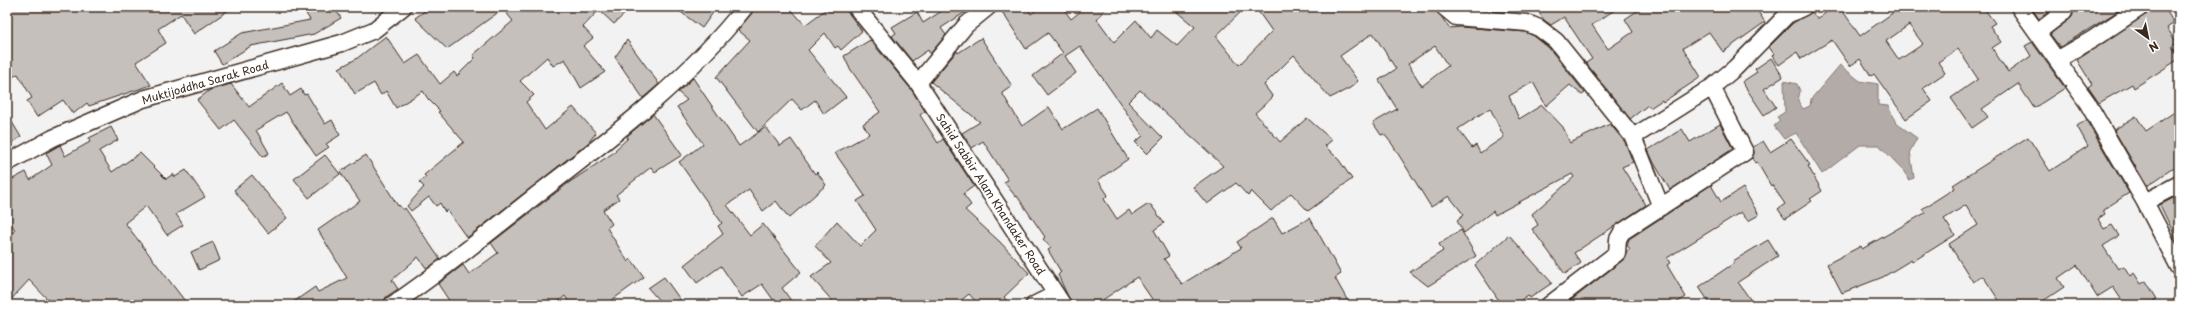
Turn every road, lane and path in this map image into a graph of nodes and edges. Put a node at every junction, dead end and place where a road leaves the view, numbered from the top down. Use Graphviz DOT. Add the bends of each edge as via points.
graph roads {
  1 [pos="403,7"];
  2 [pos="745,7"];
  3 [pos="856,7"];
  4 [pos="988,7"];
  5 [pos="1444,7"];
  6 [pos="1804,7"];
  7 [pos="2019,7"];
  8 [pos="2060,7"];
  9 [pos="2141,7"];
  10 [pos="1785,11"];
  11 [pos="2038,32"];
  12 [pos="2057,60"];
  13 [pos="918,83"];
  14 [pos="1712,87"];
  15 [pos="1633,137"];
  16 [pos="7,163"];
  17 [pos="2179,184"];
  18 [pos="2145,202"];
  19 [pos="1661,207"];
  20 [pos="2179,267"];
  21 [pos="1060,299"];
  22 [pos="392,305"];
  23 [pos="1034,305"];
  24 [pos="1549,305"];
  1 -- 16 [label="street, Muktijoddha Sarak Road" via="374,30 342,43 143,99 53,138"];
  2 -- 22 [label="street" via="721,37 637,118 435,276"];
  3 -- 13 [label="street, Sahid Sabbir Alam Khandaker Road"];
  4 -- 13 [label="street" via="966,25"];
  5 -- 15 [label="street" via="1456,17 1527,23 1544,31 1556,41"];
  6 -- 10 [label="street"];
  7 -- 11 [label="street"];
  8 -- 11 [label="street" via="2064,12"];
  9 -- 12 [label="street"];
  10 -- 14 [label="street" via="1735,68"];
  11 -- 12 [label="street"];
  12 -- 18 [label="street" via="2087,102"];
  13 -- 21 [label="street, Sahid Sabbir Alam Khandaker Road"];
  14 -- 15 [label="street"];
  14 -- 19 [label="street" via="1745,152"];
  15 -- 19 [label="street"];
  17 -- 18 [label="street"];
  18 -- 20 [label="street"];
  19 -- 24 [label="street" via="1622,232 1618,239 1617,253"];
  21 -- 23 [label="street"];
}
